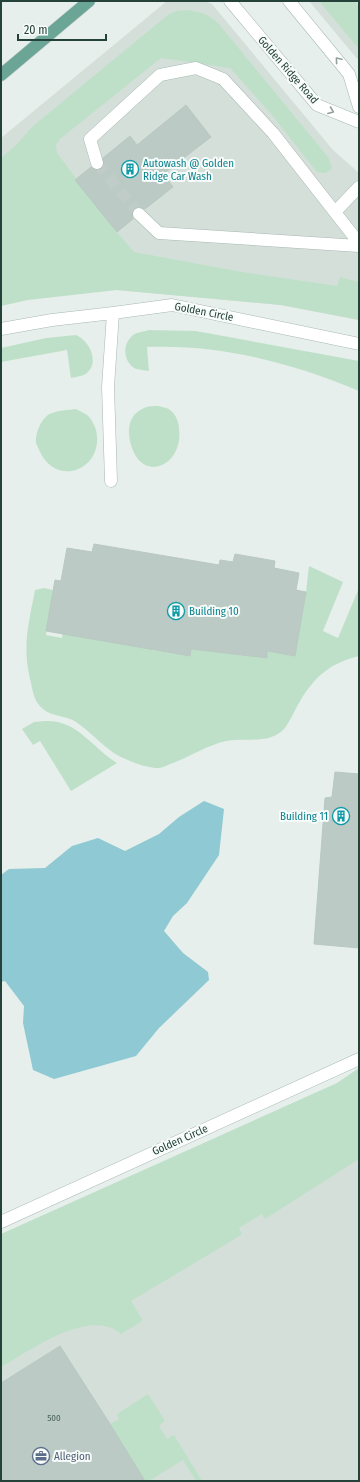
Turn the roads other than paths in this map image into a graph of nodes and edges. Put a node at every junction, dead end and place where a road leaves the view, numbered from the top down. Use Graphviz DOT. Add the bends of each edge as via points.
graph roads {
  1 [pos="89,1"];
  2 [pos="230,1"];
  3 [pos="289,1"];
  4 [pos="1,75"];
  5 [pos="359,107"];
  6 [pos="359,122"];
  7 [pos="97,163"];
  8 [pos="359,187"];
  9 [pos="335,212"];
  10 [pos="139,214"];
  11 [pos="359,244"];
  12 [pos="113,314"];
  13 [pos="1,329"];
  14 [pos="359,344"];
  15 [pos="111,481"];
  16 [pos="359,1059"];
  17 [pos="1,1222"];
  1 -- 4 [label="main road"];
  2 -- 6 [label="street, Golden Ridge Road, one-way" via="317,105"];
  5 -- 3 [label="street, one-way" via="350,74"];
  7 -- 9 [label="street" via="90,139 160,75 196,68 222,79 273,133"];
  8 -- 9 [label="street"];
  9 -- 11 [label="street"];
  10 -- 11 [label="street" via="159,233"];
  12 -- 13 [label="street, Golden Circle" via="52,320"];
  12 -- 14 [label="street, Golden Circle" via="172,305"];
  12 -- 15 [label="street" via="108,387"];
  16 -- 17 [label="street, Golden Circle"];
}
